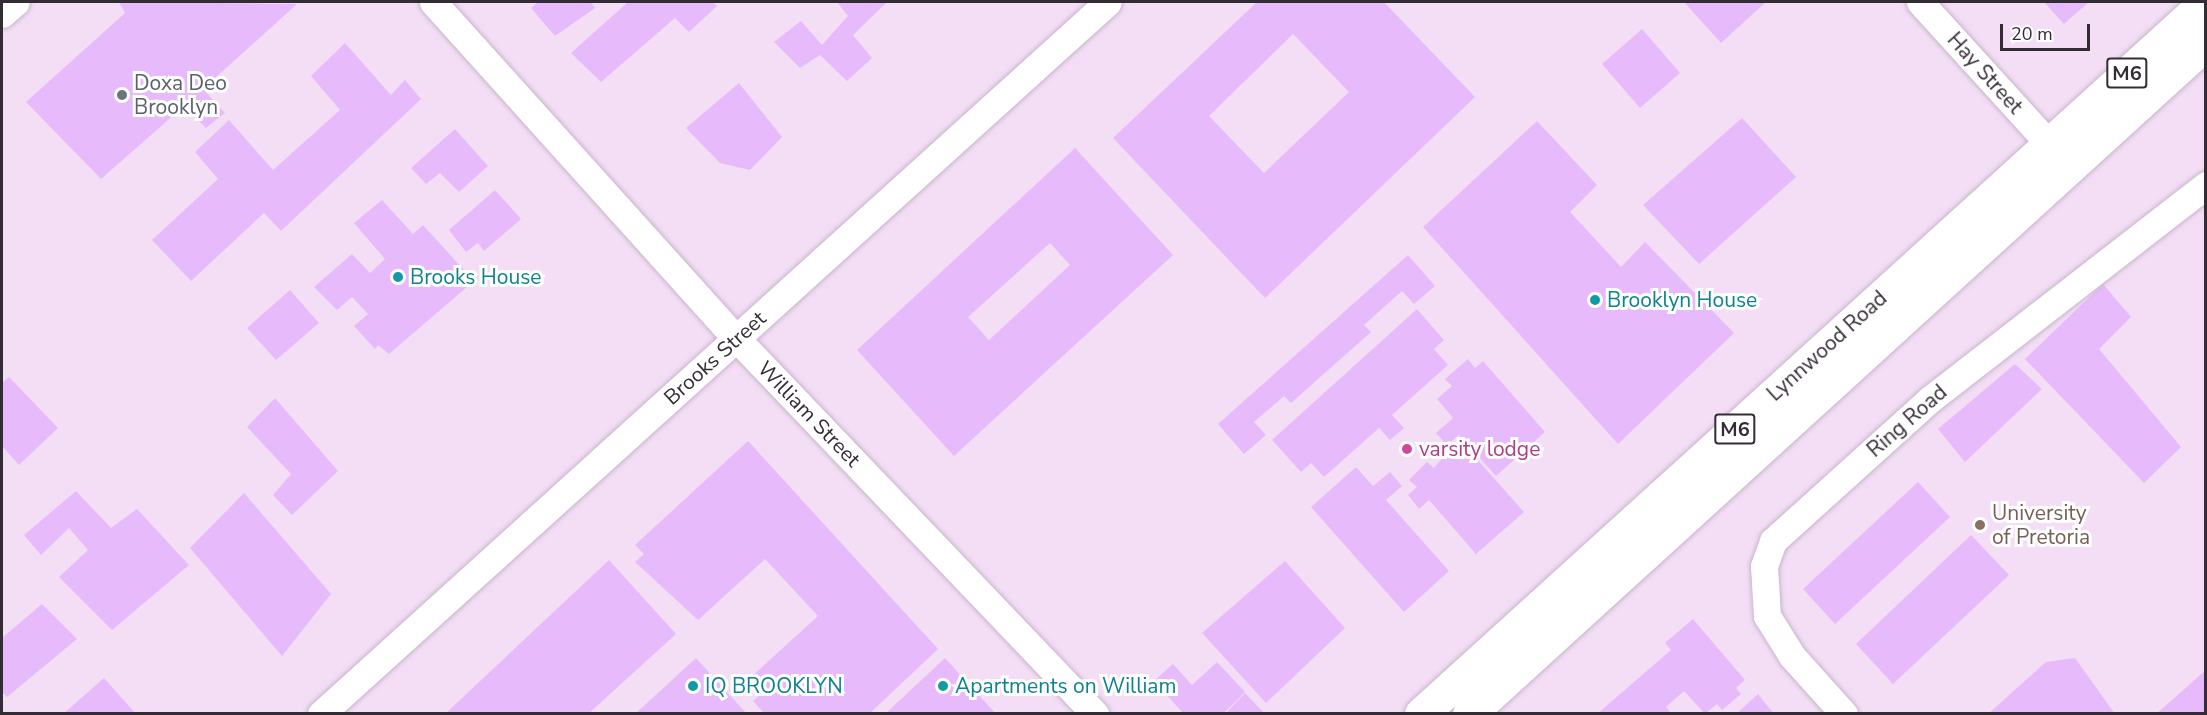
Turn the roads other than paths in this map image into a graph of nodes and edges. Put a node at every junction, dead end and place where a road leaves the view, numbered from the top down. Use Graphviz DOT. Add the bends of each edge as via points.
graph roads {
  1 [pos="16,2"];
  2 [pos="433,2"];
  3 [pos="1108,2"];
  4 [pos="1920,2"];
  5 [pos="2205,2"];
  6 [pos="2,14"];
  7 [pos="2205,43"];
  8 [pos="2049,144"];
  9 [pos="2205,185"];
  10 [pos="736,338"];
  11 [pos="321,714"];
  12 [pos="1095,714"];
  13 [pos="1421,714"];
  14 [pos="1469,714"];
  15 [pos="1844,714"];
  1 -- 6 [label="street"];
  2 -- 10 [label="street, William Street"];
  3 -- 10 [label="street, Brooks Street"];
  4 -- 8 [label="street, Hay Street"];
  5 -- 8 [label="main road, Lynnwood Road / M6"];
  7 -- 14 [label="main road, Lynnwood Road / M6"];
  8 -- 13 [label="main road, Lynnwood Road / M6"];
  9 -- 15 [label="street, Ring Road" via="1929,400 1773,541 1764,566 1767,616 1792,656"];
  10 -- 11 [label="street, Brooks Street"];
  10 -- 12 [label="street, William Street"];
}
